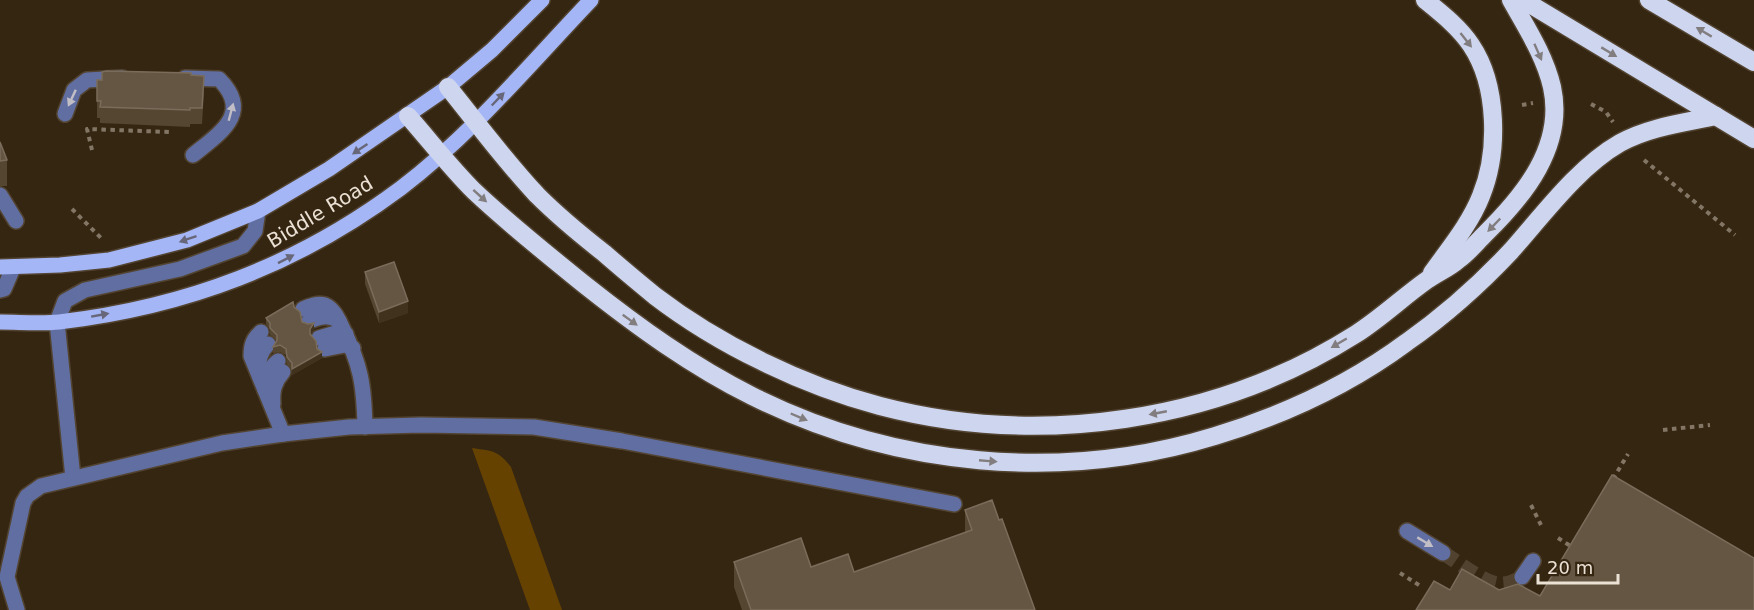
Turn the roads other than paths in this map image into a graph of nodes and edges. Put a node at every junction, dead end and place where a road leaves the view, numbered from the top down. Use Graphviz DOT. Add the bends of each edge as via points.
graph roads {
  1 [pos="543,0"];
  2 [pos="591,0"];
  3 [pos="1425,0"];
  4 [pos="1511,0"];
  5 [pos="1523,0"];
  6 [pos="1649,0"];
  7 [pos="1754,62"];
  8 [pos="139,78"];
  9 [pos="173,78"];
  10 [pos="448,87"];
  11 [pos="65,114"];
  12 [pos="408,116"];
  13 [pos="1716,116"];
  14 [pos="476,122"];
  15 [pos="1754,139"];
  16 [pos="440,153"];
  17 [pos="193,155"];
  18 [pos="0,195"];
  19 [pos="258,211"];
  20 [pos="16,221"];
  21 [pos="6,267"];
  22 [pos="1427,280"];
  23 [pos="0,290"];
  24 [pos="306,315"];
  25 [pos="0,322"];
  26 [pos="57,322"];
  27 [pos="346,334"];
  28 [pos="264,338"];
  29 [pos="322,344"];
  30 [pos="265,390"];
  31 [pos="273,409"];
  32 [pos="365,427"];
  33 [pos="283,434"];
  34 [pos="73,478"];
  35 [pos="954,504"];
  36 [pos="1407,531"];
  37 [pos="1443,553"];
  38 [pos="1533,561"];
  39 [pos="1522,577"];
  40 [pos="17,610"];
  1 -- 10 [label="main road, Biddle Road" via="492,51"];
  14 -- 2 [label="main road, Biddle Road, one-way"];
  3 -- 22 [label="highway, one-way" via="1471,45 1485,76 1492,106 1493,142 1481,197"];
  4 -- 22 [label="highway, one-way" via="1529,31 1552,87 1549,147 1534,178 1508,211 1458,260"];
  5 -- 13 [label="highway, one-way"];
  7 -- 6 [label="highway, one-way"];
  8 -- 11 [label="lane, one-way" via="87,80 74,90"];
  17 -- 9 [label="lane, one-way" via="221,132 232,117 234,104 230,90 219,79"];
  10 -- 12 [label="main road, Biddle Road"];
  10 -- 14 [label="highway"];
  12 -- 16 [label="highway"];
  12 -- 19 [label="main road, Biddle Road, one-way"];
  13 -- 15 [label="highway"];
  16 -- 13 [label="highway, one-way" via="474,190 611,306 751,396 847,435 902,449 991,462 1036,464 1132,456 1185,445 1290,410 1325,393 1407,343 1452,306 1603,154 1642,134"];
  14 -- 16 [label="main road, Biddle Road"];
  22 -- 14 [label="highway, one-way" via="1357,333 1313,359 1185,407 1132,419 1033,426 922,416 824,388 736,347 688,318 657,297 540,198"];
  26 -- 16 [label="main road, Biddle Road, one-way" via="142,308 262,271 356,219 402,187"];
  18 -- 20 [label="lane"];
  19 -- 21 [label="main road, Biddle Road, one-way" via="187,240 109,260"];
  19 -- 26 [label="lane" via="255,231 243,246 180,269 85,290 65,301"];
  21 -- 23 [label="lane" via="4,289"];
  24 -- 27 [label="lane" via="318,304 328,306"];
  25 -- 26 [label="main road, Biddle Road"];
  26 -- 34 [label="lane"];
  27 -- 29 [label="lane" via="345,345"];
  27 -- 32 [label="lane" via="360,369"];
  28 -- 30 [label="lane" via="255,337 251,356"];
  30 -- 31 [label="lane"];
  30 -- 31 [label="lane" via="271,367 280,367 272,392"];
  31 -- 33 [label="lane"];
  32 -- 33 [label="lane"];
  32 -- 35 [label="lane" via="534,427"];
  33 -- 34 [label="lane" via="222,443"];
  34 -- 40 [label="lane" via="41,486 23,502 7,577"];
  36 -- 37 [label="lane, one-way"];
  38 -- 39 [label="lane"];
}
